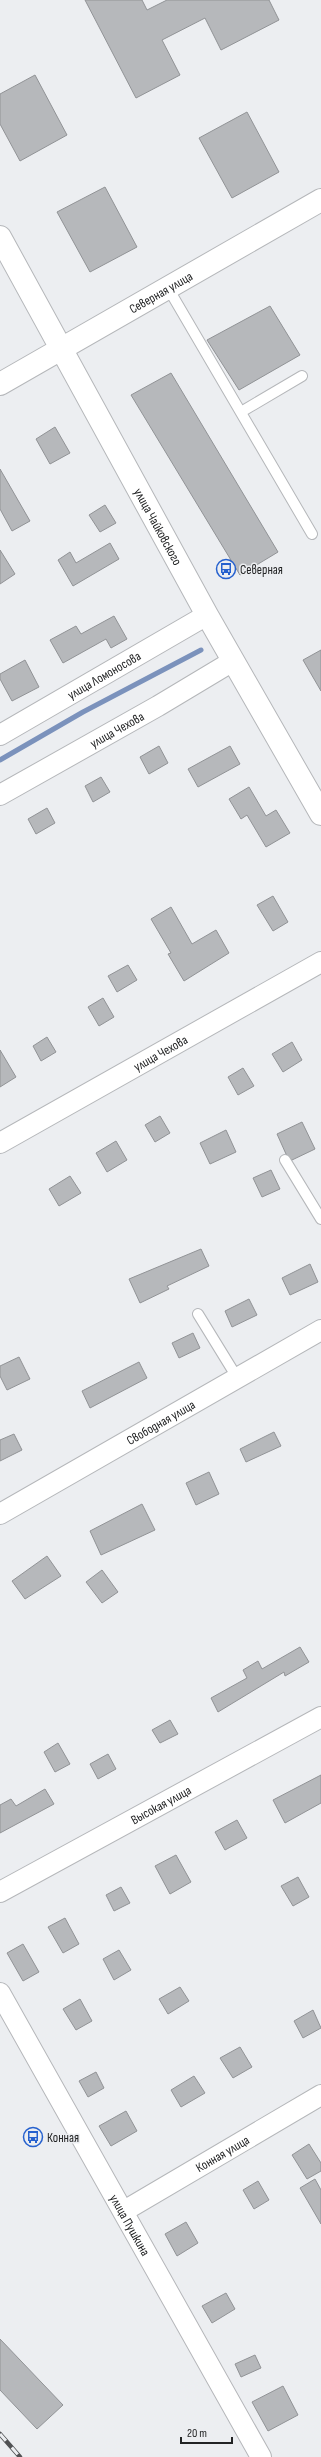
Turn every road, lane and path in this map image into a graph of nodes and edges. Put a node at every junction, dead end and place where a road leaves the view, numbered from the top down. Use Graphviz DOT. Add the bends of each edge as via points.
graph roads {
  1 [pos="321,200"];
  2 [pos="0,237"];
  3 [pos="168,288"];
  4 [pos="60,350"];
  5 [pos="302,376"];
  6 [pos="0,384"];
  7 [pos="241,412"];
  8 [pos="312,534"];
  9 [pos="207,615"];
  10 [pos="233,662"];
  11 [pos="0,735"];
  12 [pos="0,795"];
  13 [pos="321,814"];
  14 [pos="321,962"];
  15 [pos="0,1144"];
  16 [pos="285,1160"];
  17 [pos="321,1219"];
  18 [pos="198,1314"];
  19 [pos="321,1330"];
  20 [pos="238,1379"];
  21 [pos="0,1514"];
  22 [pos="321,1717"];
  23 [pos="0,1892"];
  24 [pos="0,1993"];
  25 [pos="321,2095"];
  26 [pos="124,2211"];
  27 [pos="261,2457"];
  1 -- 3 [label="main road, Северная улица"];
  2 -- 4 [label="main road, улица Чайковского"];
  3 -- 4 [label="main road, Северная улица"];
  3 -- 7 [label="lane"];
  4 -- 6 [label="main road, Северная улица"];
  4 -- 9 [label="main road, улица Чайковского"];
  5 -- 7 [label="lane"];
  7 -- 8 [label="lane"];
  9 -- 10 [label="main road, улица Чайковского"];
  9 -- 11 [label="street, улица Ломоносова"];
  10 -- 12 [label="street, улица Чехова"];
  10 -- 13 [label="main road, улица Чайковского"];
  14 -- 15 [label="street, улица Чехова"];
  16 -- 17 [label="lane"];
  18 -- 20 [label="lane"];
  19 -- 20 [label="street, Свободная улица"];
  20 -- 21 [label="street, Свободная улица"];
  22 -- 23 [label="street, Высокая улица"];
  24 -- 26 [label="street, улица Пушкина"];
  25 -- 26 [label="street, Конная улица"];
  26 -- 27 [label="street, улица Пушкина"];
}
